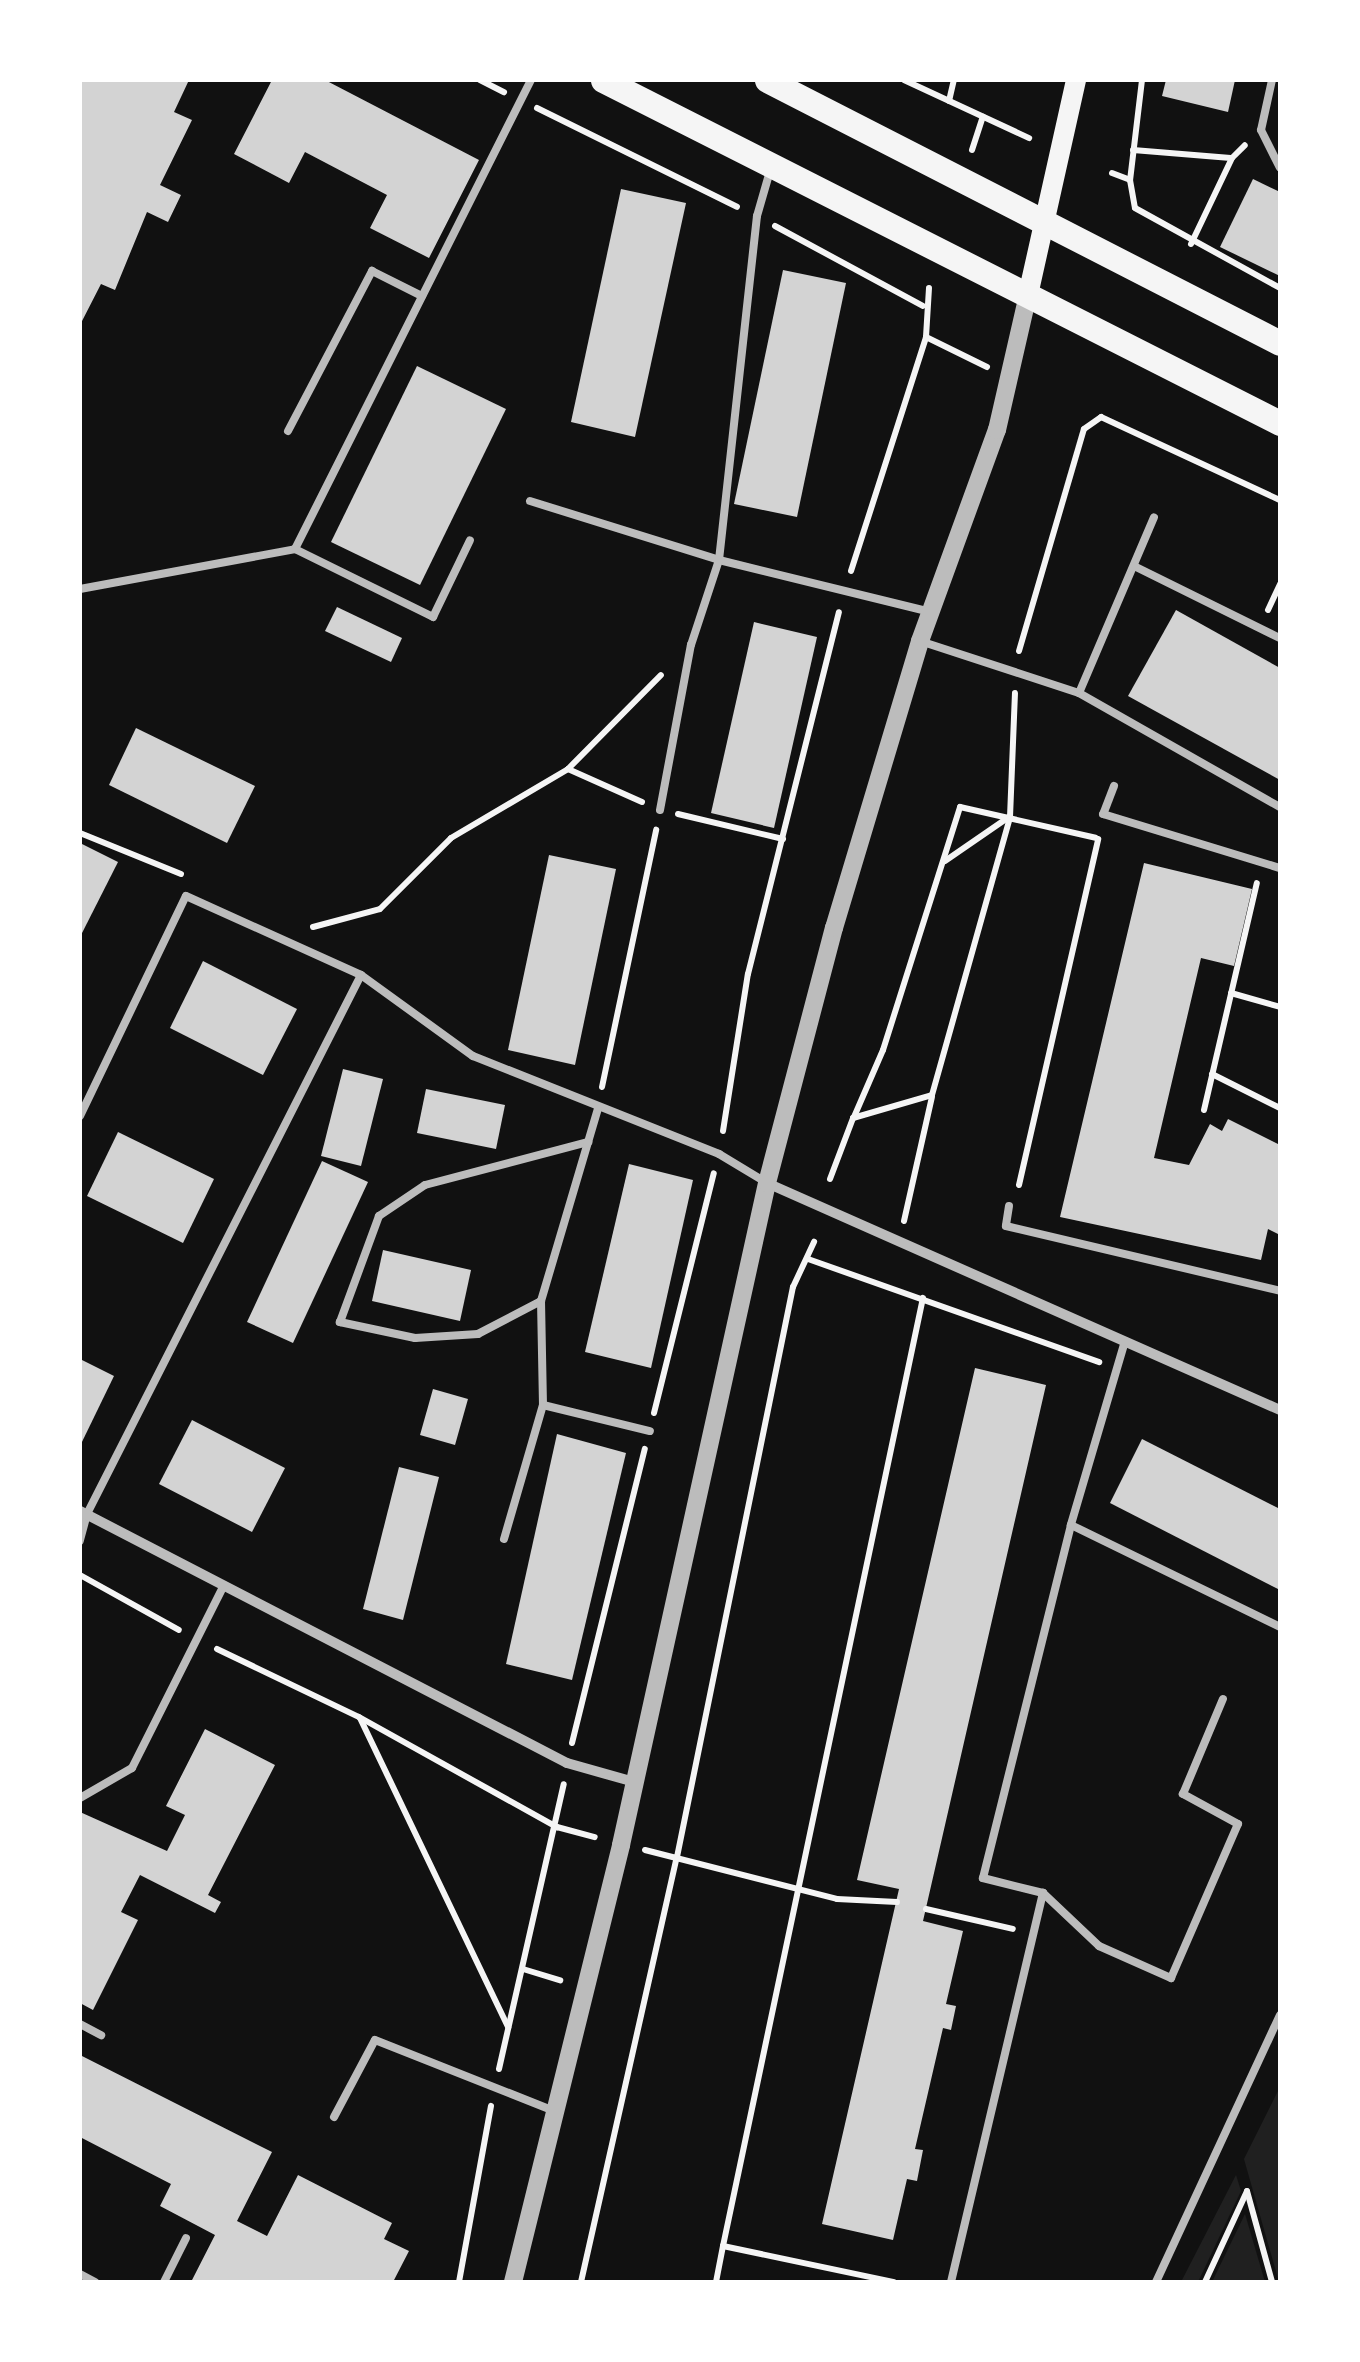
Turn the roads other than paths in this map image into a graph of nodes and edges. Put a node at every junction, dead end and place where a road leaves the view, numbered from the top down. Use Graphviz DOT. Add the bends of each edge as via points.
graph roads {
  1 [pos="531,80"];
  2 [pos="604,80"];
  3 [pos="767,80"];
  4 [pos="1076,80"];
  5 [pos="1272,80"];
  6 [pos="772,166"];
  7 [pos="1280,168"];
  8 [pos="1045,226"];
  9 [pos="1028,295"];
  10 [pos="422,296"];
  11 [pos="1280,343"];
  12 [pos="1280,422"];
  13 [pos="288,430"];
  14 [pos="530,501"];
  15 [pos="1154,517"];
  16 [pos="470,540"];
  17 [pos="295,549"];
  18 [pos="720,560"];
  19 [pos="1134,566"];
  20 [pos="80,588"];
  21 [pos="931,612"];
  22 [pos="1280,638"];
  23 [pos="920,641"];
  24 [pos="1079,693"];
  25 [pos="1114,786"];
  26 [pos="1280,806"];
  27 [pos="660,810"];
  28 [pos="1280,868"];
  29 [pos="360,975"];
  30 [pos="598,1109"];
  31 [pos="80,1116"];
  32 [pos="588,1142"];
  33 [pos="768,1183"];
  34 [pos="1009,1206"];
  35 [pos="1280,1291"];
  36 [pos="541,1301"];
  37 [pos="1125,1340"];
  38 [pos="542,1406"];
  39 [pos="1280,1410"];
  40 [pos="650,1431"];
  41 [pos="84,1513"];
  42 [pos="1072,1525"];
  43 [pos="504,1540"];
  44 [pos="80,1541"];
  45 [pos="224,1588"];
  46 [pos="1280,1627"];
  47 [pos="1223,1699"];
  48 [pos="634,1782"];
  49 [pos="80,1798"];
  50 [pos="1043,1893"];
  51 [pos="1280,2015"];
  52 [pos="80,2024"];
  53 [pos="101,2035"];
  54 [pos="552,2110"];
  55 [pos="334,2117"];
  56 [pos="186,2238"];
  57 [pos="80,2274"];
  58 [pos="95,2282"];
  59 [pos="164,2282"];
  60 [pos="513,2282"];
  61 [pos="952,2282"];
  62 [pos="1156,2282"];
  1 -- 10 [label="lane"];
  2 -- 6 [label="main road"];
  3 -- 8 [label="main road"];
  4 -- 8 [label="main road"];
  5 -- 7 [label="lane" via="1261,130"];
  6 -- 9 [label="main road"];
  6 -- 18 [label="lane" via="756,216"];
  8 -- 9 [label="main road"];
  8 -- 11 [label="main road"];
  9 -- 12 [label="main road"];
  9 -- 21 [label="street" via="997,430"];
  10 -- 13 [label="lane" via="372,271"];
  10 -- 17 [label="lane"];
  14 -- 18 [label="lane"];
  15 -- 19 [label="lane"];
  16 -- 17 [label="lane" via="433,617"];
  17 -- 20 [label="lane"];
  18 -- 21 [label="lane"];
  18 -- 27 [label="lane" via="691,645"];
  19 -- 22 [label="lane"];
  19 -- 24 [label="lane"];
  21 -- 23 [label="street"];
  23 -- 24 [label="lane"];
  23 -- 33 [label="street" via="834,928"];
  24 -- 26 [label="lane"];
  25 -- 28 [label="lane" via="1104,814"];
  29 -- 30 [label="lane" via="473,1056"];
  29 -- 31 [label="lane" via="186,896"];
  29 -- 41 [label="lane"];
  30 -- 32 [label="lane"];
  30 -- 33 [label="lane" via="719,1154"];
  32 -- 36 [label="lane"];
  32 -- 36 [label="lane" via="425,1185 379,1216 340,1322 414,1338 478,1334"];
  33 -- 37 [label="street"];
  33 -- 48 [label="street"];
  34 -- 35 [label="lane" via="1006,1226"];
  36 -- 38 [label="lane"];
  37 -- 39 [label="street"];
  37 -- 42 [label="lane"];
  38 -- 40 [label="lane"];
  38 -- 43 [label="lane"];
  41 -- 44 [label="lane"];
  41 -- 45 [label="street"];
  42 -- 46 [label="lane"];
  42 -- 50 [label="lane" via="983,1878"];
  45 -- 48 [label="street" via="567,1763"];
  45 -- 49 [label="lane" via="132,1768"];
  47 -- 50 [label="lane" via="1183,1794 1238,1824 1171,1978 1099,1946"];
  48 -- 54 [label="street"];
  50 -- 61 [label="lane"];
  51 -- 62 [label="lane"];
  52 -- 53 [label="lane"];
  54 -- 55 [label="lane" via="375,2040"];
  54 -- 60 [label="street"];
  56 -- 59 [label="lane"];
  57 -- 58 [label="lane"];
}
